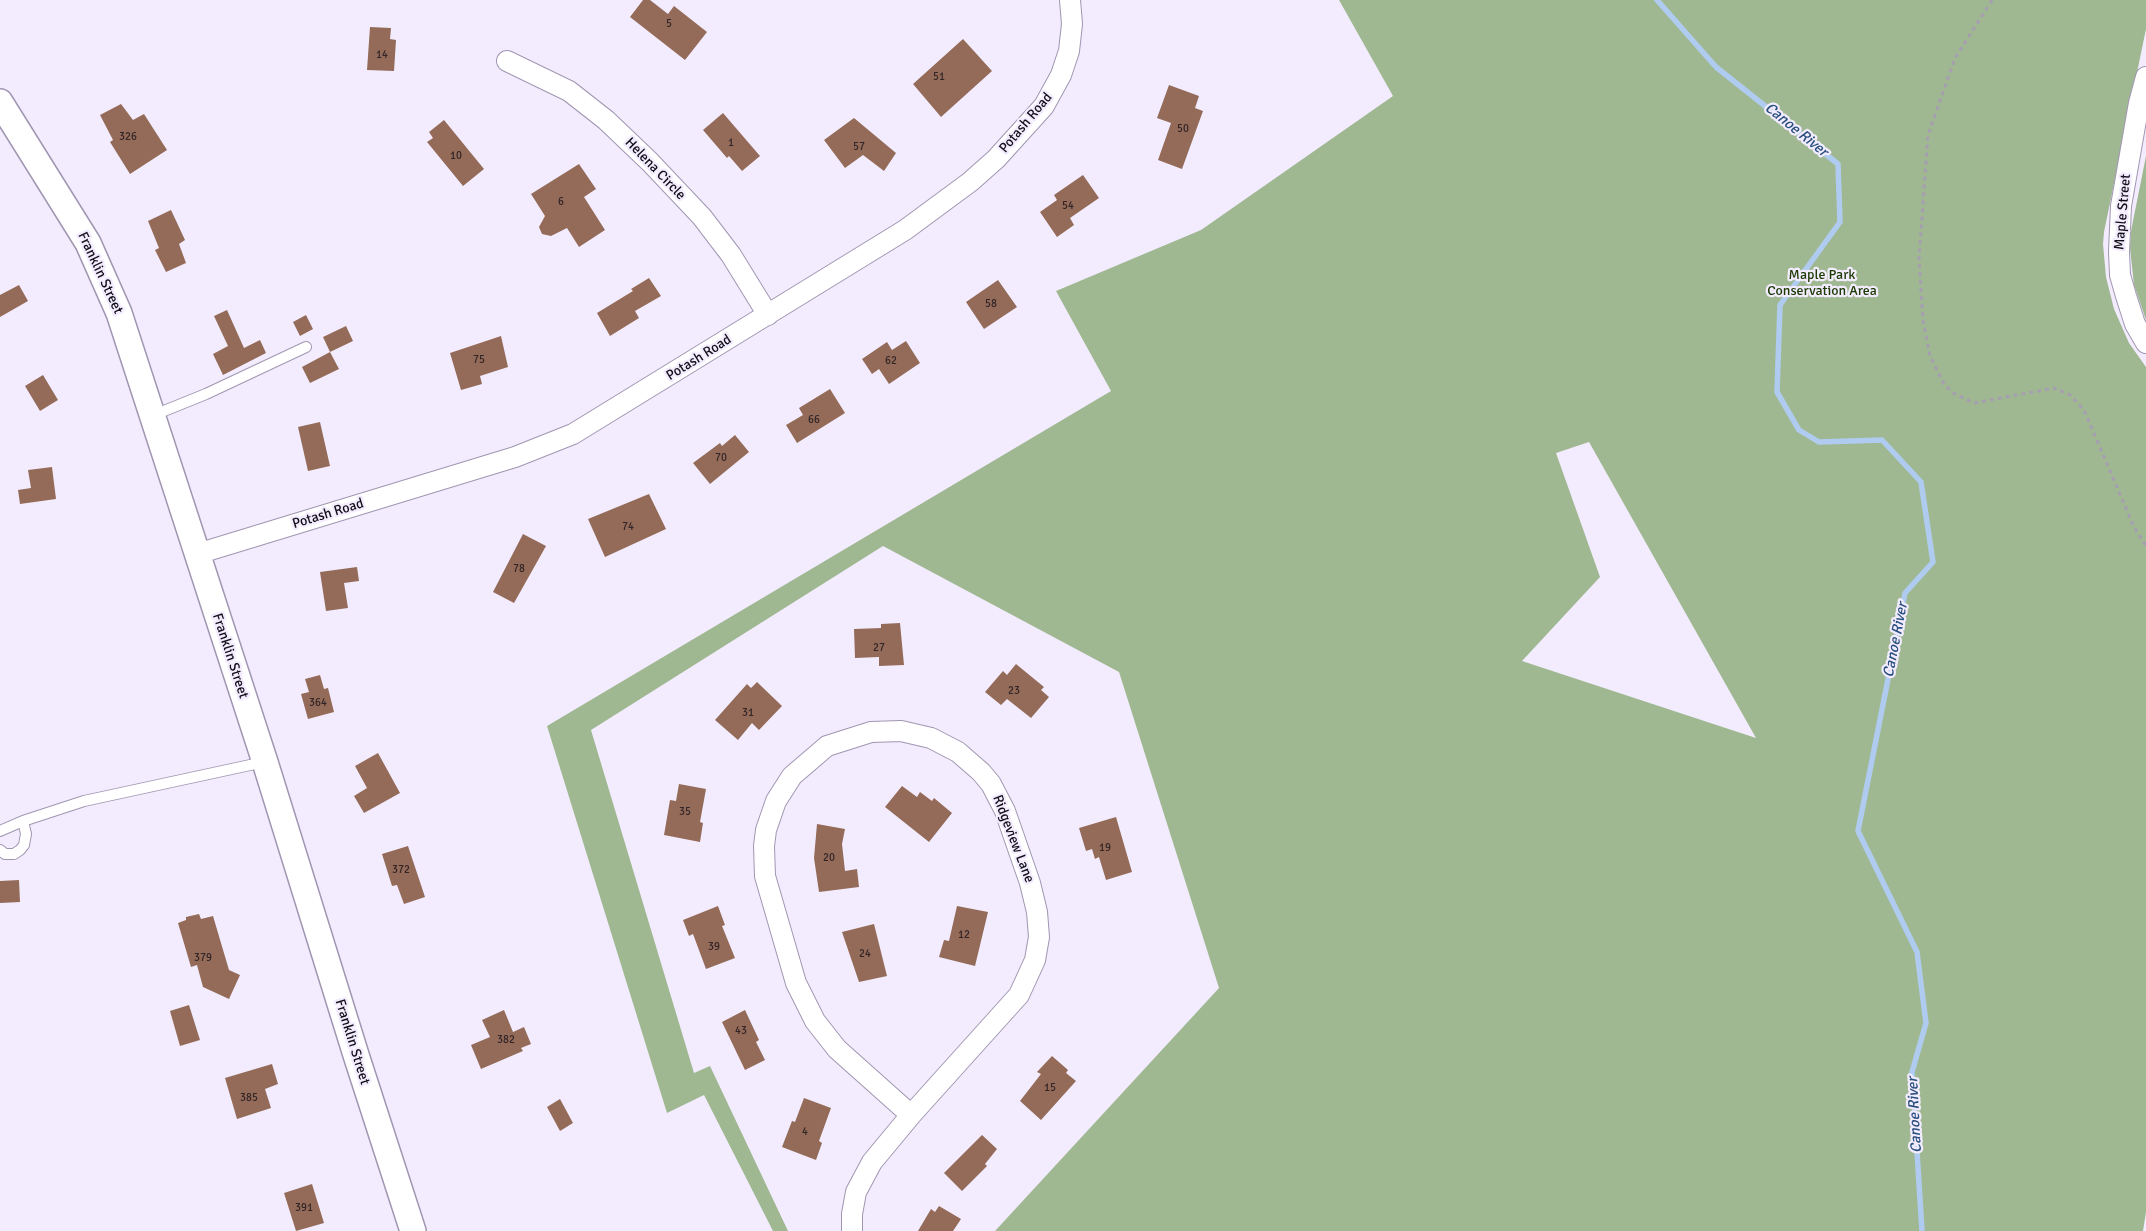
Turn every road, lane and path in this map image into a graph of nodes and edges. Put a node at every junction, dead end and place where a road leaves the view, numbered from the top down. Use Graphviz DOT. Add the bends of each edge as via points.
graph roads {
  1 [pos="1070,0"];
  2 [pos="1992,0"];
  3 [pos="507,61"];
  4 [pos="2146,77"];
  5 [pos="0,102"];
  6 [pos="768,315"];
  7 [pos="2146,343"];
  8 [pos="306,347"];
  9 [pos="154,416"];
  10 [pos="2146,546"];
  11 [pos="197,554"];
  12 [pos="266,762"];
  13 [pos="23,821"];
  14 [pos="0,831"];
  15 [pos="0,850"];
  16 [pos="911,1114"];
  17 [pos="413,1231"];
  18 [pos="852,1231"];
  1 -- 6 [label="street, Potash Road" via="1071,38 1061,76 1044,106 1002,152 926,216"];
  2 -- 10 [label="path" via="1955,58 1928,135 1919,258 1923,320 1930,356 1944,384 1953,393 1974,403 2054,388 2070,395 2084,410 2134,527"];
  3 -- 6 [label="street, Helena Circle" via="568,92 606,120 644,156 708,225"];
  4 -- 7 [label="street, Maple Street" via="2121,206 2119,252 2120,275 2126,296 2135,324"];
  5 -- 9 [label="street, Franklin Street" via="55,188 96,261 119,313"];
  6 -- 11 [label="street, Potash Road" via="601,419 561,440"];
  8 -- 9 [label="lane"];
  9 -- 11 [label="street, Franklin Street"];
  11 -- 12 [label="street, Franklin Street"];
  12 -- 13 [label="lane" via="84,801"];
  12 -- 17 [label="street, Franklin Street" via="358,1064"];
  13 -- 14 [label="lane"];
  13 -- 15 [label="lane" via="24,845 14,854"];
  16 -- 16 [label="street, Ridgeview Lane" via="1018,995 1030,973 1037,949 1037,912 1005,811 982,772 958,752 931,738 901,731 871,732 827,746 803,764 788,782 776,801 766,830 765,876 796,984 811,1015 837,1048"];
  16 -- 18 [label="street, Ridgeview Lane" via="872,1162 856,1192"];
}
